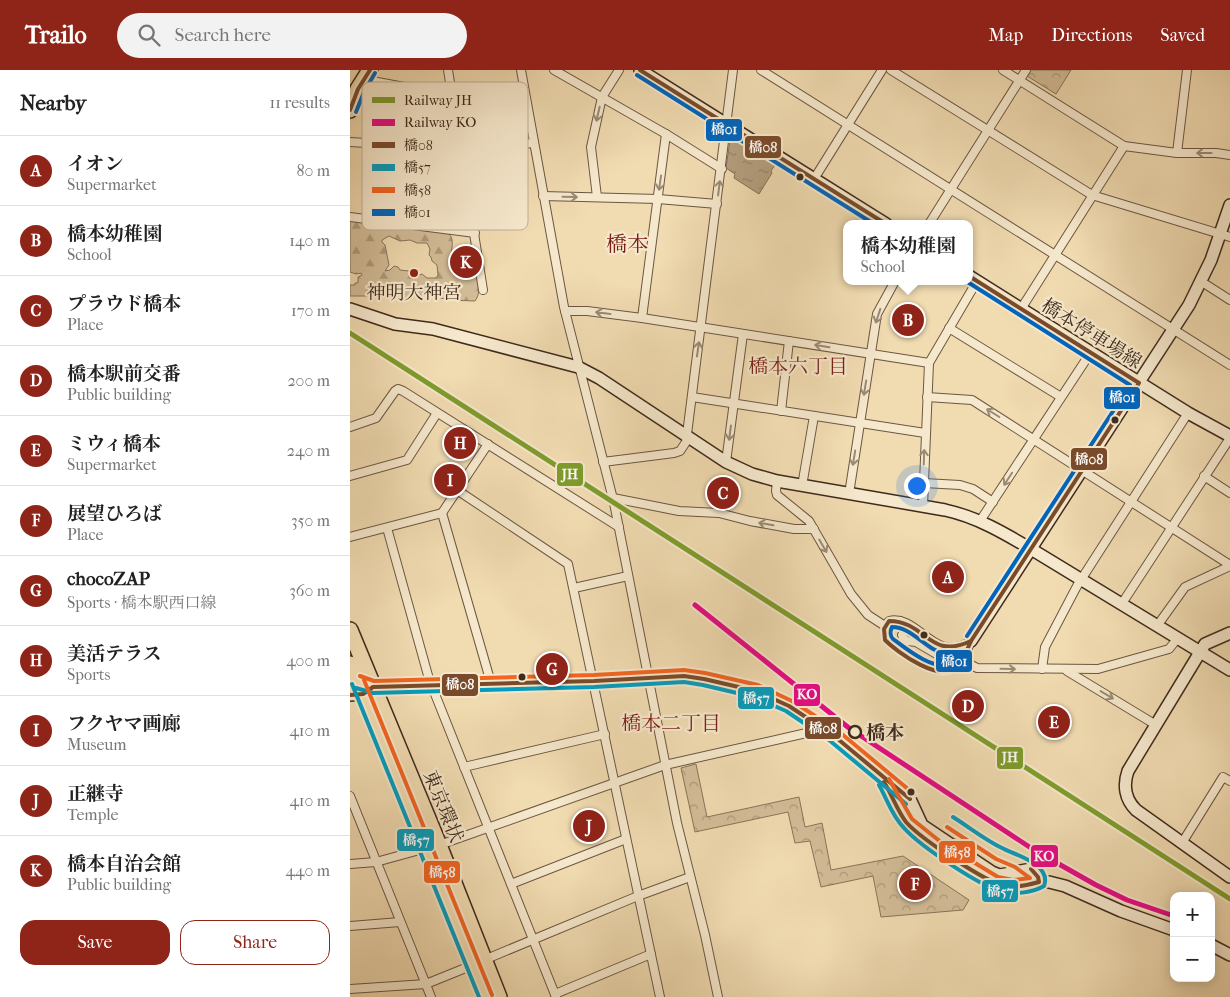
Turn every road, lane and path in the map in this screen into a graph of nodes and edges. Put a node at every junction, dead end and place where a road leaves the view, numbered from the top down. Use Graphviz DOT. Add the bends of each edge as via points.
graph roads {
  1 [pos="554,70"];
  2 [pos="619,70"];
  3 [pos="640,70"];
  4 [pos="733,70"];
  5 [pos="761,70"];
  6 [pos="882,70"];
  7 [pos="891,70"];
  8 [pos="1004,70"];
  9 [pos="1026,70"];
  10 [pos="1177,70"];
  11 [pos="1187,70"];
  12 [pos="368,74"];
  13 [pos="1020,80"];
  14 [pos="377,82"];
  15 [pos="362,84"];
  16 [pos="602,97"];
  17 [pos="528,109"];
  18 [pos="350,110"];
  19 [pos="728,125"];
  20 [pos="848,125"];
  21 [pos="988,131"];
  22 [pos="666,134"];
  23 [pos="528,143"];
  24 [pos="534,143"];
  25 [pos="1124,146"];
  26 [pos="1178,153"];
  27 [pos="1230,156"];
  28 [pos="722,169"];
  29 [pos="814,179"];
  30 [pos="951,189"];
  31 [pos="1092,195"];
  32 [pos="543,196"];
  33 [pos="596,197"];
  34 [pos="658,199"];
  35 [pos="717,204"];
  36 [pos="1230,205"];
  37 [pos="880,220"];
  38 [pos="932,220"];
  39 [pos="452,230"];
  40 [pos="474,230"];
  41 [pos="475,233"];
  42 [pos="1226,235"];
  43 [pos="1055,254"];
  44 [pos="973,279"];
  45 [pos="1202,282"];
  46 [pos="893,285"];
  47 [pos="970,285"];
  48 [pos="483,290"];
  49 [pos="1230,300"];
  50 [pos="1021,308"];
  51 [pos="350,309"];
  52 [pos="565,311"];
  53 [pos="642,318"];
  54 [pos="701,327"];
  55 [pos="949,328"];
  56 [pos="1174,329"];
  57 [pos="742,334"];
  58 [pos="790,341"];
  59 [pos="1091,352"];
  60 [pos="871,353"];
  61 [pos="929,363"];
  62 [pos="1230,365"];
  63 [pos="578,367"];
  64 [pos="1139,383"];
  65 [pos="692,397"];
  66 [pos="927,397"];
  67 [pos="1061,397"];
  68 [pos="734,404"];
  69 [pos="780,411"];
  70 [pos="437,412"];
  71 [pos="1188,413"];
  72 [pos="814,416"];
  73 [pos="860,422"];
  74 [pos="350,426"];
  75 [pos="925,433"];
  76 [pos="687,437"];
  77 [pos="1230,437"];
  78 [pos="1034,438"];
  79 [pos="488,444"];
  80 [pos="603,462"];
  81 [pos="726,462"];
  82 [pos="1083,470"];
  83 [pos="350,476"];
  84 [pos="1204,476"];
  85 [pos="777,481"];
  86 [pos="924,484"];
  87 [pos="802,486"];
  88 [pos="457,490"];
  89 [pos="1230,493"];
  90 [pos="849,494"];
  91 [pos="613,498"];
  92 [pos="1131,501"];
  93 [pos="992,502"];
  94 [pos="923,506"];
  95 [pos="442,513"];
  96 [pos="980,521"];
  97 [pos="1171,526"];
  98 [pos="619,527"];
  99 [pos="387,528"];
  100 [pos="814,529"];
  101 [pos="350,537"];
  102 [pos="1031,549"];
  103 [pos="1230,566"];
  104 [pos="628,576"];
  105 [pos="1081,579"];
  106 [pos="574,588"];
  107 [pos="1121,604"];
  108 [pos="908,626"];
  109 [pos="1157,626"];
  110 [pos="350,630"];
  111 [pos="1230,633"];
  112 [pos="1177,638"];
  113 [pos="971,642"];
  114 [pos="1200,652"];
  115 [pos="962,660"];
  116 [pos="350,664"];
  117 [pos="1042,669"];
  118 [pos="1066,670"];
  119 [pos="1230,670"];
  120 [pos="648,678"];
  121 [pos="594,681"];
  122 [pos="491,683"];
  123 [pos="432,685"];
  124 [pos="359,688"];
  125 [pos="1156,725"];
  126 [pos="824,728"];
  127 [pos="604,734"];
  128 [pos="665,765"];
  129 [pos="464,767"];
  130 [pos="873,767"];
  131 [pos="1230,781"];
  132 [pos="614,784"];
  133 [pos="350,796"];
  134 [pos="910,799"];
  135 [pos="902,816"];
  136 [pos="488,828"];
  137 [pos="626,839"];
  138 [pos="1182,843"];
  139 [pos="433,846"];
  140 [pos="376,862"];
  141 [pos="350,864"];
  142 [pos="690,877"];
  143 [pos="1230,877"];
  144 [pos="1039,882"];
  145 [pos="511,884"];
  146 [pos="638,896"];
  147 [pos="400,922"];
  148 [pos="350,926"];
  149 [pos="1170,929"];
  150 [pos="533,940"];
  151 [pos="1215,947"];
  152 [pos="651,954"];
  153 [pos="1230,955"];
  154 [pos="479,962"];
  155 [pos="426,984"];
  156 [pos="350,990"];
  157 [pos="555,996"];
  158 [pos="431,997"];
  159 [pos="486,997"];
  160 [pos="499,997"];
  161 [pos="660,997"];
  162 [pos="718,997"];
  1 -- 16 [label="street"];
  2 -- 16 [label="street"];
  3 -- 19 [label="street"];
  4 -- 19 [label="street"];
  5 -- 20 [label="street"];
  6 -- 20 [label="street"];
  7 -- 21 [label="street"];
  8 -- 13 [label="street"];
  9 -- 13 [label="street"];
  10 -- 11 [label="street"];
  11 -- 26 [label="street"];
  12 -- 14 [label="street" via="372,81"];
  13 -- 21 [label="street"];
  13 -- 25 [label="street"];
  15 -- 18 [label="highway"];
  16 -- 22 [label="street"];
  16 -- 33 [label="street, one-way" via="590,148"];
  17 -- 24 [label="street"];
  19 -- 28 [label="street"];
  19 -- 29 [label="street"];
  20 -- 29 [label="street"];
  20 -- 30 [label="street"];
  21 -- 30 [label="street"];
  21 -- 31 [label="street"];
  22 -- 28 [label="street"];
  22 -- 34 [label="street, one-way"];
  23 -- 24 [label="street"];
  24 -- 32 [label="street"];
  25 -- 26 [label="street"];
  25 -- 31 [label="street"];
  27 -- 26 [label="street, one-way" via="1216,152"];
  35 -- 28 [label="street, one-way"];
  29 -- 37 [label="street"];
  30 -- 38 [label="street"];
  30 -- 43 [label="street"];
  31 -- 42 [label="street"];
  31 -- 43 [label="street"];
  32 -- 33 [label="street, one-way"];
  32 -- 52 [label="street"];
  33 -- 34 [label="street"];
  34 -- 35 [label="street"];
  34 -- 53 [label="street"];
  35 -- 54 [label="street"];
  36 -- 42 [label="street"];
  39 -- 41 [label="street"];
  40 -- 41 [label="street"];
  41 -- 48 [label="street"];
  42 -- 45 [label="street"];
  43 -- 50 [label="street"];
  43 -- 56 [label="street"];
  44 -- 50 [label="street, 橋本停車場線"];
  45 -- 49 [label="street"];
  45 -- 56 [label="street"];
  46 -- 60 [label="street, one-way" via="877,314"];
  47 -- 55 [label="street"];
  50 -- 59 [label="street, 橋本停車場線"];
  51 -- 63 [label="street" via="395,324 442,332"];
  53 -- 52 [label="street, one-way"];
  52 -- 63 [label="street"];
  53 -- 54 [label="street"];
  54 -- 57 [label="street"];
  65 -- 54 [label="street, one-way"];
  55 -- 61 [label="street"];
  55 -- 67 [label="street"];
  56 -- 62 [label="street"];
  56 -- 64 [label="street"];
  57 -- 58 [label="street"];
  57 -- 68 [label="street"];
  60 -- 58 [label="street, one-way"];
  58 -- 69 [label="street"];
  59 -- 64 [label="street, 橋本停車場線"];
  59 -- 67 [label="street"];
  60 -- 61 [label="street"];
  60 -- 73 [label="street, one-way"];
  61 -- 66 [label="street"];
  63 -- 76 [label="street"];
  63 -- 80 [label="street"];
  64 -- 71 [label="street"];
  64 -- 82 [label="street, 橋本停車場線"];
  65 -- 68 [label="street"];
  65 -- 76 [label="street"];
  66 -- 75 [label="street"];
  78 -- 66 [label="street, one-way" via="972,400"];
  67 -- 78 [label="street"];
  68 -- 69 [label="street"];
  68 -- 81 [label="street, one-way"];
  69 -- 72 [label="street"];
  70 -- 74 [label="street" via="398,390 376,418"];
  70 -- 79 [label="street"];
  70 -- 83 [label="street" via="407,460"];
  71 -- 77 [label="street"];
  71 -- 92 [label="street"];
  72 -- 73 [label="street"];
  72 -- 87 [label="street"];
  73 -- 75 [label="street"];
  73 -- 90 [label="street, one-way"];
  86 -- 75 [label="street, one-way"];
  76 -- 80 [label="street" via="680,451 674,453"];
  76 -- 81 [label="street"];
  77 -- 84 [label="street"];
  78 -- 82 [label="street"];
  78 -- 93 [label="street, one-way"];
  79 -- 88 [label="street"];
  79 -- 98 [label="street"];
  80 -- 91 [label="street"];
  81 -- 85 [label="street"];
  82 -- 92 [label="street"];
  82 -- 102 [label="street, 橋本停車場線"];
  84 -- 89 [label="street"];
  84 -- 97 [label="street"];
  85 -- 87 [label="street"];
  85 -- 100 [label="street" via="777,495 802,514"];
  86 -- 93 [label="street" via="960,485 973,489"];
  86 -- 94 [label="street"];
  87 -- 90 [label="street"];
  88 -- 95 [label="street"];
  88 -- 106 [label="street" via="566,562"];
  90 -- 94 [label="street"];
  91 -- 98 [label="street"];
  100 -- 91 [label="street, one-way" via="794,529 719,513 679,511"];
  92 -- 97 [label="street"];
  92 -- 105 [label="street"];
  93 -- 96 [label="street"];
  94 -- 96 [label="street"];
  95 -- 99 [label="street"];
  95 -- 122 [label="street"];
  96 -- 102 [label="street"];
  97 -- 103 [label="street"];
  97 -- 107 [label="street"];
  98 -- 104 [label="street"];
  99 -- 101 [label="street"];
  99 -- 123 [label="street"];
  100 -- 108 [label="street, one-way" via="851,594 868,615 885,626 895,620"];
  102 -- 105 [label="street"];
  102 -- 113 [label="street, 橋本停車場線"];
  103 -- 109 [label="street" via="1185,587"];
  104 -- 106 [label="street"];
  104 -- 120 [label="street"];
  105 -- 107 [label="street"];
  105 -- 117 [label="street" via="1045,647"];
  106 -- 121 [label="street"];
  107 -- 109 [label="street"];
  108 -- 113 [label="street" via="945,648"];
  108 -- 115 [label="street" via="902,635 907,641 916,642 947,660"];
  109 -- 112 [label="street"];
  110 -- 124 [label="highway, 東京環状"];
  111 -- 114 [label="street" via="1205,644"];
  112 -- 114 [label="street"];
  112 -- 118 [label="street" via="1169,650 1106,668"];
  113 -- 115 [label="street"];
  114 -- 119 [label="street"];
  114 -- 125 [label="street"];
  115 -- 117 [label="street, one-way" via="975,668"];
  116 -- 124 [label="highway, 東京環状"];
  117 -- 118 [label="street"];
  118 -- 125 [label="street, one-way"];
  120 -- 121 [label="street"];
  120 -- 126 [label="street" via="694,677 756,691 789,706"];
  120 -- 128 [label="street"];
  121 -- 122 [label="street"];
  121 -- 127 [label="street"];
  122 -- 123 [label="street"];
  123 -- 124 [label="street"];
  123 -- 129 [label="street"];
  124 -- 139 [label="highway, 東京環状"];
  125 -- 138 [label="street" via="1128,771 1126,794 1136,810"];
  126 -- 128 [label="street"];
  126 -- 130 [label="street"];
  127 -- 129 [label="street"];
  127 -- 132 [label="street"];
  128 -- 132 [label="street"];
  128 -- 142 [label="street"];
  129 -- 136 [label="street"];
  130 -- 134 [label="street"];
  130 -- 135 [label="street"];
  131 -- 138 [label="street" via="1223,777"];
  132 -- 136 [label="street"];
  132 -- 137 [label="street"];
  133 -- 140 [label="street"];
  134 -- 135 [label="street" via="902,805"];
  134 -- 144 [label="street" via="922,826 995,874 1014,881"];
  135 -- 144 [label="street" via="913,829 995,883 1015,887"];
  136 -- 139 [label="street"];
  136 -- 145 [label="street"];
  137 -- 145 [label="street"];
  137 -- 146 [label="street"];
  138 -- 143 [label="street"];
  139 -- 140 [label="street"];
  139 -- 154 [label="highway, 東京環状"];
  140 -- 141 [label="street"];
  140 -- 147 [label="street"];
  142 -- 146 [label="street"];
  142 -- 162 [label="street"];
  144 -- 149 [label="street" via="1065,886"];
  145 -- 150 [label="street"];
  146 -- 150 [label="street"];
  146 -- 152 [label="street"];
  147 -- 148 [label="street"];
  147 -- 155 [label="street"];
  150 -- 154 [label="street"];
  150 -- 157 [label="street"];
  151 -- 153 [label="street"];
  152 -- 157 [label="street"];
  152 -- 161 [label="street"];
  154 -- 155 [label="street"];
  154 -- 159 [label="highway, 東京環状"];
  154 -- 160 [label="highway, 東京環状"];
  155 -- 156 [label="street"];
  155 -- 158 [label="street"];
}
